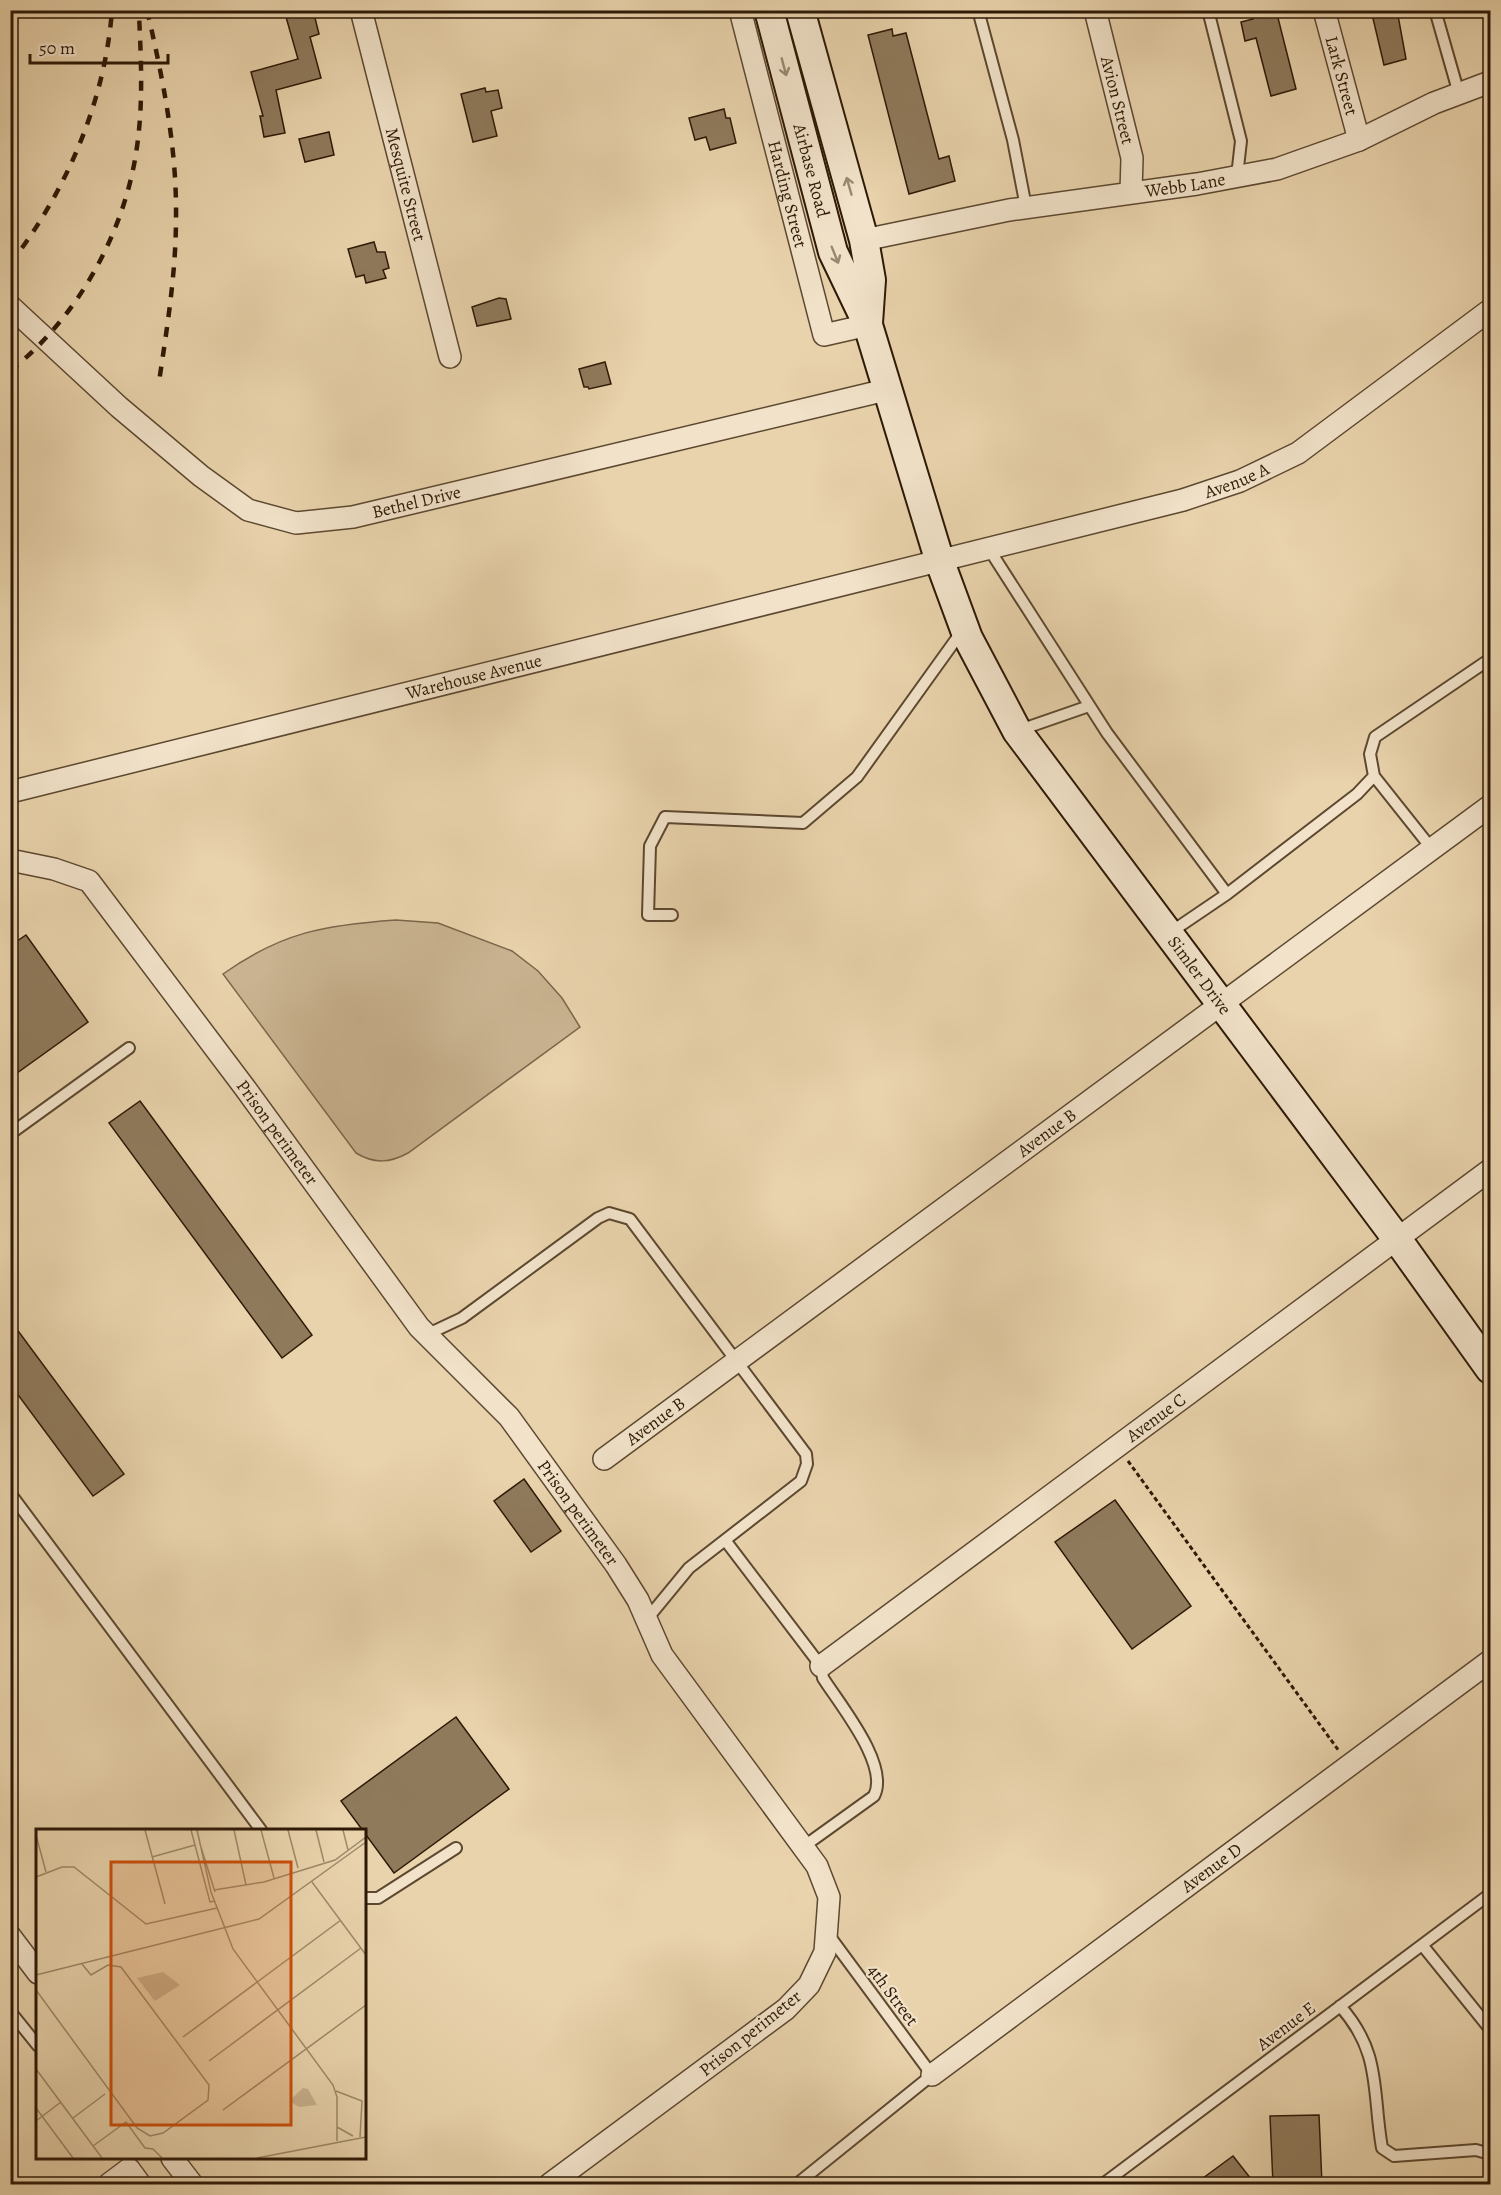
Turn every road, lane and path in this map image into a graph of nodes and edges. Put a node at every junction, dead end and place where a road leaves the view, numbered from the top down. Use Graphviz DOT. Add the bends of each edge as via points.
graph roads {
  1 [pos="361,10"];
  2 [pos="740,10"];
  3 [pos="769,10"];
  4 [pos="800,10"];
  5 [pos="978,10"];
  6 [pos="1095,10"];
  7 [pos="1209,10"];
  8 [pos="1324,10"];
  9 [pos="1435,10"];
  10 [pos="1491,82"];
  11 [pos="1459,94"];
  12 [pos="1359,140"];
  13 [pos="1237,176"];
  14 [pos="1131,192"];
  15 [pos="1026,207"];
  16 [pos="864,240"];
  17 [pos="10,306"];
  18 [pos="1491,310"];
  19 [pos="868,325"];
  20 [pos="450,357"];
  21 [pos="890,389"];
  22 [pos="989,549"];
  23 [pos="940,562"];
  24 [pos="964,628"];
  25 [pos="1491,659"];
  26 [pos="1089,706"];
  27 [pos="1017,731"];
  28 [pos="1374,776"];
  29 [pos="10,792"];
  30 [pos="1491,806"];
  31 [pos="1432,849"];
  32 [pos="10,860"];
  33 [pos="1227,894"];
  34 [pos="672,915"];
  35 [pos="1168,934"];
  36 [pos="1220,1004"];
  37 [pos="129,1048"];
  38 [pos="10,1134"];
  39 [pos="1491,1170"];
  40 [pos="1397,1239"];
  41 [pos="426,1335"];
  42 [pos="735,1362"];
  43 [pos="1491,1369"];
  44 [pos="1118,1446"];
  45 [pos="604,1459"];
  46 [pos="10,1493"];
  47 [pos="724,1540"];
  48 [pos="647,1619"];
  49 [pos="1491,1661"];
  50 [pos="821,1666"];
  51 [pos="1349,1765"];
  52 [pos="260,1829"];
  53 [pos="803,1847"];
  54 [pos="456,1848"];
  55 [pos="1491,1894"];
  56 [pos="366,1898"];
  57 [pos="828,1934"];
  58 [pos="10,1936"];
  59 [pos="1423,1946"];
  60 [pos="36,1970"];
  61 [pos="1340,2006"];
  62 [pos="10,2011"];
  63 [pos="1491,2029"];
  64 [pos="36,2044"];
  65 [pos="932,2075"];
  66 [pos="1491,2154"];
  67 [pos="173,2159"];
  68 [pos="130,2170"];
  69 [pos="109,2184"];
  70 [pos="192,2184"];
  71 [pos="550,2184"];
  72 [pos="797,2184"];
  73 [pos="1103,2184"];
  1 -- 20 [label="street, Mesquite Street"];
  2 -- 19 [label="street, Harding Street" via="824,335"];
  3 -- 19 [label="street, Airbase Road, one-way" via="833,252"];
  16 -- 4 [label="street, Airbase Road, one-way"];
  5 -- 15 [label="lane"];
  6 -- 14 [label="street, Avion Street" via="1132,158"];
  7 -- 13 [label="lane" via="1240,141"];
  8 -- 12 [label="street, Lark Street"];
  9 -- 11 [label="lane"];
  10 -- 11 [label="street, Webb Lane"];
  11 -- 12 [label="street, Webb Lane"];
  12 -- 13 [label="street, Webb Lane" via="1277,169"];
  13 -- 14 [label="street, Webb Lane"];
  14 -- 15 [label="street, Webb Lane"];
  15 -- 16 [label="street, Webb Lane"];
  16 -- 19 [label="street, Airbase Road" via="871,280"];
  17 -- 21 [label="street, Bethel Drive" via="201,476 248,510 296,523 352,517"];
  18 -- 22 [label="street, Avenue A" via="1298,453 1250,477 1183,500"];
  19 -- 21 [label="street, Airbase Road"];
  21 -- 23 [label="street, Airbase Road"];
  22 -- 23 [label="street, Avenue A"];
  22 -- 26 [label="lane"];
  23 -- 24 [label="street, Simler Drive"];
  23 -- 29 [label="street, Warehouse Avenue"];
  24 -- 27 [label="street, Simler Drive"];
  24 -- 34 [label="lane" via="857,777 803,823 665,817 650,846 648,915"];
  25 -- 28 [label="lane" via="1375,737 1370,754"];
  26 -- 27 [label="lane"];
  26 -- 33 [label="lane"];
  27 -- 35 [label="street, Simler Drive"];
  28 -- 31 [label="lane"];
  28 -- 33 [label="lane" via="1357,794"];
  30 -- 31 [label="street, Avenue B"];
  31 -- 36 [label="street, Avenue B"];
  32 -- 41 [label="street, Prison perimeter" via="89,881"];
  33 -- 35 [label="lane"];
  35 -- 36 [label="street, Simler Drive"];
  36 -- 40 [label="street, Simler Drive"];
  36 -- 42 [label="street, Avenue B"];
  37 -- 38 [label="lane"];
  39 -- 40 [label="street, Avenue C"];
  40 -- 43 [label="street, Simler Drive"];
  40 -- 44 [label="street, Avenue C"];
  41 -- 42 [label="lane" via="462,1318 609,1213 630,1219"];
  41 -- 48 [label="street, Prison perimeter" via="509,1417 616,1565"];
  42 -- 45 [label="street, Avenue B"];
  42 -- 47 [label="lane" via="806,1454 807,1464 801,1481"];
  44 -- 50 [label="street, Avenue C"];
  44 -- 51 [label="path"];
  46 -- 52 [label="lane"];
  47 -- 48 [label="lane" via="689,1568"];
  47 -- 50 [label="lane"];
  48 -- 53 [label="street, Prison perimeter" via="662,1655"];
  49 -- 51 [label="street, Avenue D"];
  50 -- 53 [label="lane" via="823,1678 872,1756 879,1786 874,1796"];
  51 -- 65 [label="street, Avenue D"];
  53 -- 57 [label="street, Prison perimeter" via="817,1866 829,1897"];
  54 -- 56 [label="lane" via="378,1898"];
  55 -- 59 [label="lane, Avenue E"];
  57 -- 65 [label="lane, 4th Street"];
  57 -- 71 [label="street, Prison perimeter" via="825,1952 809,1986 786,2009"];
  58 -- 60 [label="street"];
  59 -- 61 [label="lane, Avenue E"];
  59 -- 63 [label="lane"];
  61 -- 66 [label="lane" via="1357,2025 1373,2063 1382,2148 1394,2156 1476,2150"];
  61 -- 73 [label="lane, Avenue E"];
  62 -- 64 [label="lane"];
  65 -- 72 [label="lane"];
  67 -- 70 [label="street"];
  68 -- 69 [label="street"];
}
